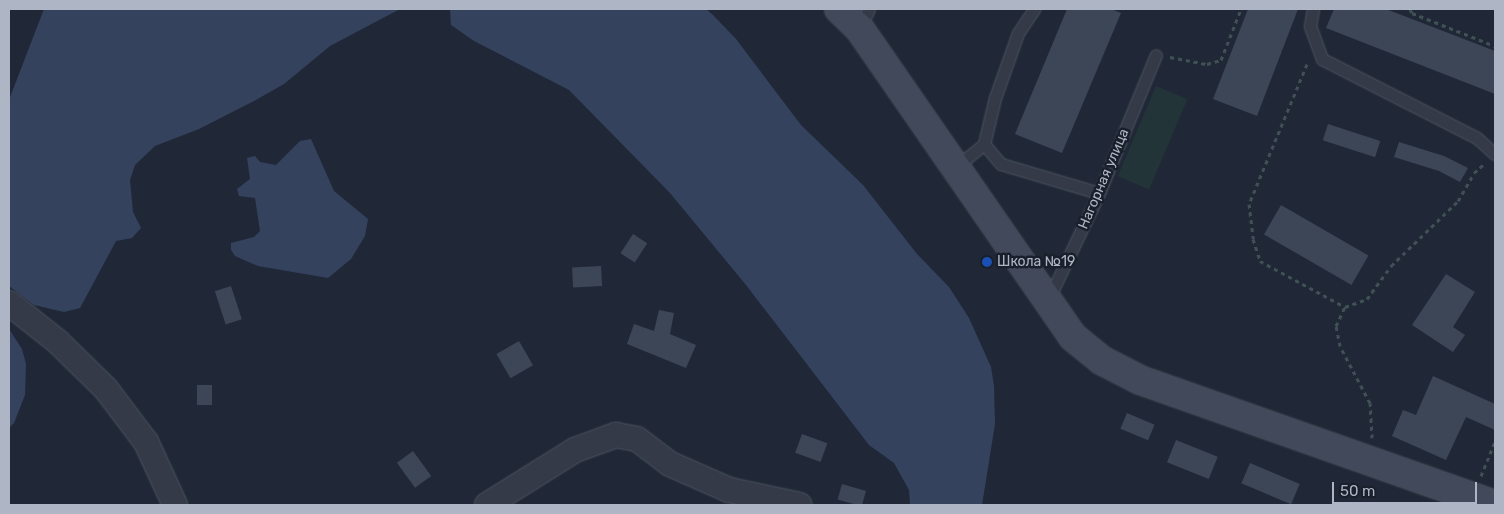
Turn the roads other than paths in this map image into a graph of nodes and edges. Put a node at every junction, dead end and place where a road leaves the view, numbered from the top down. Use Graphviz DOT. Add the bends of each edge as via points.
graph roads {
  1 [pos="839,9"];
  2 [pos="1034,9"];
  3 [pos="1312,9"];
  4 [pos="864,18"];
  5 [pos="1156,55"];
  6 [pos="984,144"];
  7 [pos="1492,157"];
  8 [pos="957,166"];
  9 [pos="1099,193"];
  10 [pos="1047,302"];
  11 [pos="9,303"];
  12 [pos="1484,501"];
  13 [pos="175,505"];
  14 [pos="487,505"];
  15 [pos="799,505"];
  1 -- 4 [label="street"];
  2 -- 6 [label="lane" via="1018,33 995,98"];
  3 -- 7 [label="lane" via="1310,26 1322,59 1477,138"];
  4 -- 8 [label="street"];
  5 -- 9 [label="lane, Нагорная улица"];
  6 -- 8 [label="lane"];
  6 -- 9 [label="lane" via="1001,164"];
  8 -- 10 [label="street"];
  9 -- 10 [label="lane, Нагорная улица"];
  10 -- 12 [label="street" via="1073,337 1101,360 1140,380"];
  11 -- 13 [label="street" via="58,342 106,389 146,442"];
  14 -- 15 [label="street" via="575,450 616,435 637,439 670,464 729,490"];
}
